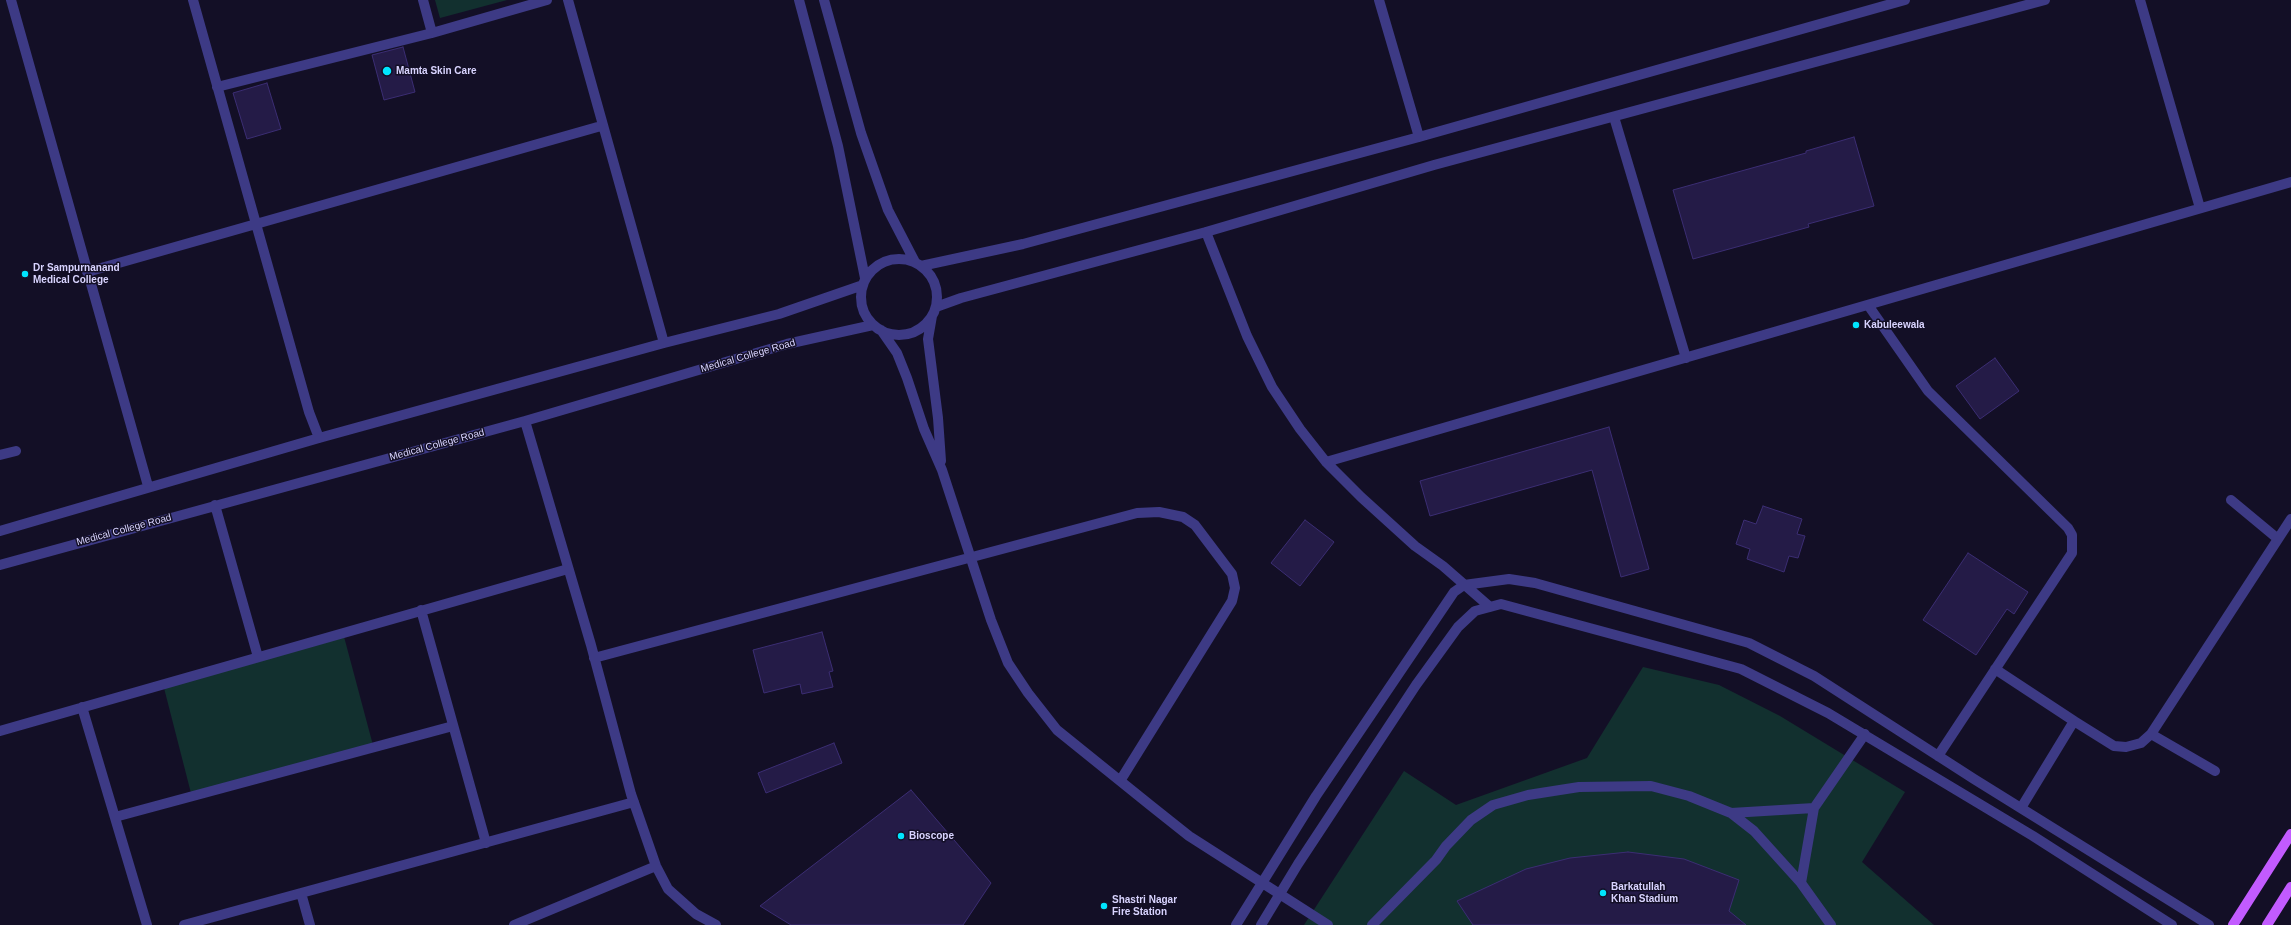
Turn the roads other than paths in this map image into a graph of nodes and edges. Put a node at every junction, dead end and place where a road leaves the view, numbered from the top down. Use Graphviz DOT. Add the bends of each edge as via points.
graph roads {
  1 [pos="11,0"];
  2 [pos="193,0"];
  3 [pos="423,0"];
  4 [pos="547,0"];
  5 [pos="568,0"];
  6 [pos="799,0"];
  7 [pos="824,0"];
  8 [pos="1379,0"];
  9 [pos="1905,0"];
  10 [pos="2045,0"];
  11 [pos="2140,0"];
  12 [pos="432,33"];
  13 [pos="217,87"];
  14 [pos="1614,117"];
  15 [pos="601,126"];
  16 [pos="1419,137"];
  17 [pos="2291,182"];
  18 [pos="2200,208"];
  19 [pos="256,225"];
  20 [pos="1206,232"];
  21 [pos="918,264"];
  22 [pos="87,272"];
  23 [pos="864,282"];
  24 [pos="1868,305"];
  25 [pos="936,307"];
  26 [pos="932,316"];
  27 [pos="877,328"];
  28 [pos="664,343"];
  29 [pos="1686,358"];
  30 [pos="525,421"];
  31 [pos="318,438"];
  32 [pos="16,451"];
  33 [pos="0,455"];
  34 [pos="1326,462"];
  35 [pos="942,470"];
  36 [pos="148,486"];
  37 [pos="2231,500"];
  38 [pos="215,505"];
  39 [pos="2291,519"];
  40 [pos="0,530"];
  41 [pos="2278,539"];
  42 [pos="971,557"];
  43 [pos="0,565"];
  44 [pos="568,569"];
  45 [pos="1464,585"];
  46 [pos="1490,607"];
  47 [pos="421,610"];
  48 [pos="258,657"];
  49 [pos="594,658"];
  50 [pos="1995,669"];
  51 [pos="82,707"];
  52 [pos="2074,721"];
  53 [pos="453,726"];
  54 [pos="0,731"];
  55 [pos="1865,734"];
  56 [pos="2151,734"];
  57 [pos="1938,756"];
  58 [pos="2215,771"];
  59 [pos="1120,781"];
  60 [pos="634,802"];
  61 [pos="1814,808"];
  62 [pos="2021,808"];
  63 [pos="1732,813"];
  64 [pos="115,817"];
  65 [pos="2291,834"];
  66 [pos="486,843"];
  67 [pos="656,866"];
  68 [pos="1262,882"];
  69 [pos="1801,883"];
  70 [pos="2291,887"];
  71 [pos="301,893"];
  72 [pos="1281,894"];
  73 [pos="147,925"];
  74 [pos="184,925"];
  75 [pos="310,925"];
  76 [pos="514,925"];
  77 [pos="716,925"];
  78 [pos="1236,925"];
  79 [pos="1261,925"];
  80 [pos="1328,925"];
  81 [pos="1372,925"];
  82 [pos="1831,925"];
  83 [pos="2172,925"];
  84 [pos="2209,925"];
  85 [pos="2233,925"];
  86 [pos="2267,925"];
  1 -- 22 [label="street"];
  2 -- 13 [label="street"];
  3 -- 12 [label="street"];
  4 -- 12 [label="street"];
  5 -- 15 [label="street"];
  6 -- 23 [label="street" via="838,146"];
  7 -- 21 [label="street" via="861,133 888,210"];
  8 -- 16 [label="street"];
  9 -- 16 [label="street"];
  10 -- 14 [label="street"];
  11 -- 18 [label="street"];
  12 -- 13 [label="street"];
  13 -- 19 [label="street"];
  14 -- 20 [label="street" via="1434,165"];
  14 -- 29 [label="street"];
  15 -- 19 [label="street"];
  15 -- 28 [label="street"];
  16 -- 21 [label="street" via="1023,244"];
  17 -- 18 [label="street"];
  18 -- 24 [label="street"];
  19 -- 22 [label="street"];
  19 -- 31 [label="street"];
  20 -- 25 [label="street"];
  20 -- 34 [label="street" via="1247,336 1272,388"];
  21 -- 23 [label="street" via="899,259 890,260 873,269"];
  21 -- 25 [label="street" via="932,276 938,295"];
  22 -- 36 [label="street"];
  23 -- 27 [label="street" via="862,304 865,314"];
  23 -- 28 [label="street" via="779,314"];
  24 -- 29 [label="street"];
  24 -- 50 [label="street" via="1928,391 2068,528 2072,535 2072,553"];
  25 -- 26 [label="street"];
  26 -- 27 [label="street" via="915,332 892,334"];
  26 -- 35 [label="street" via="928,339"];
  27 -- 30 [label="street, Medical College Road" via="787,344"];
  27 -- 35 [label="street" via="897,353"];
  28 -- 31 [label="street"];
  29 -- 34 [label="street"];
  30 -- 38 [label="street, Medical College Road"];
  30 -- 44 [label="street"];
  31 -- 36 [label="street"];
  32 -- 33 [label="street"];
  34 -- 45 [label="street" via="1415,546"];
  35 -- 42 [label="street"];
  36 -- 40 [label="street"];
  37 -- 41 [label="street"];
  38 -- 43 [label="street, Medical College Road"];
  38 -- 48 [label="street"];
  39 -- 41 [label="street"];
  41 -- 56 [label="street"];
  42 -- 49 [label="street"];
  42 -- 59 [label="street" via="991,620 1006,656 1028,693 1057,730"];
  42 -- 59 [label="street" via="1137,513 1159,512 1183,517 1195,525 1221,557 1232,574 1235,588 1232,600"];
  44 -- 47 [label="street"];
  44 -- 49 [label="street"];
  45 -- 46 [label="street"];
  45 -- 57 [label="street" via="1509,579 1535,583 1750,643 1814,676"];
  45 -- 68 [label="street" via="1454,592 1316,796"];
  46 -- 55 [label="street" via="1501,604 1537,612 1741,669"];
  46 -- 72 [label="street" via="1475,611 1458,627 1412,692"];
  47 -- 48 [label="street"];
  47 -- 53 [label="street"];
  48 -- 51 [label="street"];
  49 -- 60 [label="street"];
  50 -- 52 [label="street"];
  50 -- 57 [label="street"];
  51 -- 54 [label="street"];
  51 -- 64 [label="street"];
  52 -- 56 [label="street" via="2114,746 2126,747 2141,743"];
  52 -- 62 [label="street"];
  53 -- 64 [label="street"];
  53 -- 66 [label="street"];
  55 -- 61 [label="street"];
  55 -- 83 [label="street" via="2033,836"];
  56 -- 58 [label="street"];
  57 -- 62 [label="street"];
  59 -- 68 [label="street" via="1190,836"];
  60 -- 66 [label="street"];
  60 -- 67 [label="street"];
  61 -- 63 [label="street"];
  61 -- 69 [label="street"];
  62 -- 84 [label="street"];
  63 -- 69 [label="street" via="1770,848"];
  63 -- 81 [label="street" via="1689,796 1651,786 1580,787 1528,795 1493,805 1471,820"];
  64 -- 73 [label="street"];
  65 -- 85 [label="main road"];
  66 -- 71 [label="street"];
  67 -- 76 [label="street"];
  67 -- 77 [label="street" via="668,889 696,914"];
  68 -- 72 [label="street"];
  68 -- 78 [label="street"];
  69 -- 82 [label="street"];
  70 -- 86 [label="main road"];
  71 -- 74 [label="street"];
  71 -- 75 [label="street"];
  72 -- 79 [label="street"];
  72 -- 80 [label="street"];
}
